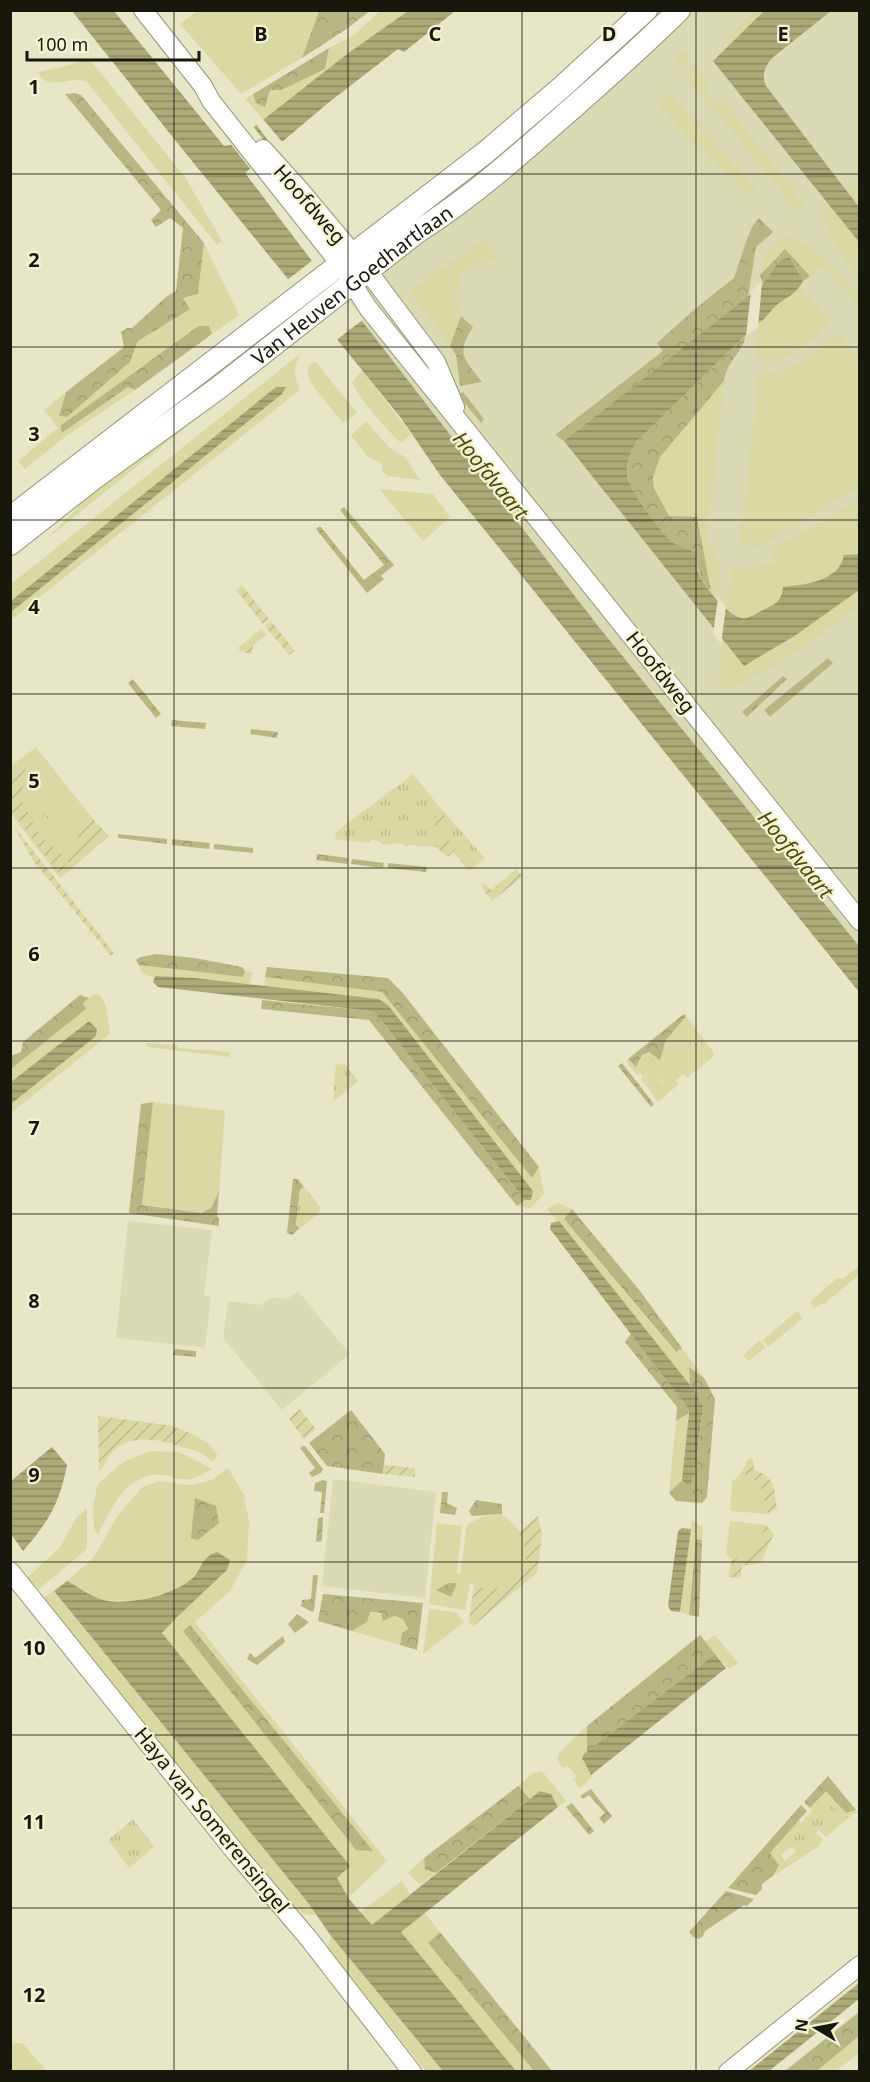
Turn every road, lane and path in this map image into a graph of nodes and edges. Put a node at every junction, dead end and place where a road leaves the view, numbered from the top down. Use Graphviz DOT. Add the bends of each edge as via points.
graph roads {
  1 [pos="142,10"];
  2 [pos="646,10"];
  3 [pos="679,10"];
  4 [pos="348,272"];
  5 [pos="10,518"];
  6 [pos="10,544"];
  7 [pos="860,921"];
  8 [pos="10,1571"];
  9 [pos="860,1965"];
  10 [pos="412,2072"];
  11 [pos="728,2072"];
  1 -- 4 [label="street, Hoofdweg" via="211,101 239,126"];
  2 -- 4 [label="main road, Van Heuven Goedhartlaan"];
  3 -- 4 [label="main road, Van Heuven Goedhartlaan" via="521,154 446,213"];
  4 -- 5 [label="main road, Van Heuven Goedhartlaan" via="294,298"];
  4 -- 6 [label="main road, Van Heuven Goedhartlaan" via="309,316"];
  4 -- 7 [label="street, Hoofdweg" via="368,308"];
  8 -- 10 [label="street, Haya van Somerensingel"];
  9 -- 11 [label="street"];
}
